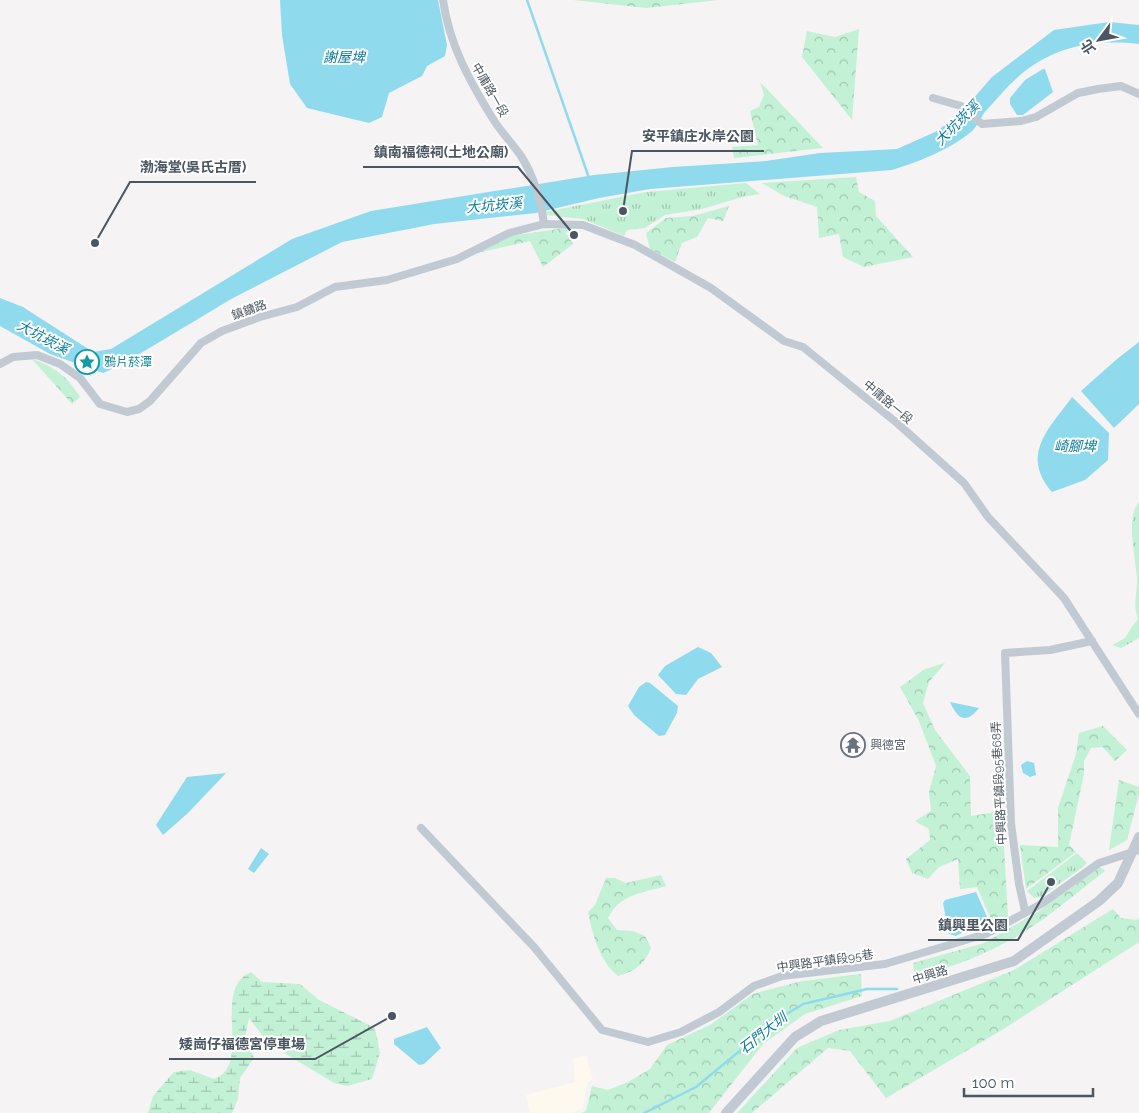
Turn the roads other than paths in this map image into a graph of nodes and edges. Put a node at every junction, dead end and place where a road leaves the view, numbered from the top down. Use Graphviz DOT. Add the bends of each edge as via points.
graph roads {
  1 [pos="443,0"];
  2 [pos="1139,94"];
  3 [pos="933,98"];
  4 [pos="544,224"];
  5 [pos="0,364"];
  6 [pos="1092,641"];
  7 [pos="1139,714"];
  8 [pos="421,828"];
  9 [pos="1139,837"];
  10 [pos="1136,851"];
  11 [pos="1025,911"];
  12 [pos="726,1113"];
  1 -- 4 [label="street, 中庸路一段" via="456,52 494,121 521,156 534,184"];
  2 -- 3 [label="street" via="1121,86 1098,89 1078,94 1036,117 982,124 962,107"];
  4 -- 5 [label="street, 鎮鏞路" via="509,233 457,259 387,280 335,287 297,307 222,331 201,343 139,409 126,412 100,404 80,378 60,364 37,355 13,357"];
  4 -- 6 [label="street, 中庸路一段" via="583,225 635,245 710,288 784,341 803,347 897,423 964,483 988,517 1064,598"];
  6 -- 7 [label="street, 中庸路一段"];
  6 -- 11 [label="street, 中興路平鎮段95巷68弄" via="1050,650 1005,653 1011,823"];
  8 -- 11 [label="street, 中興路平鎮段95巷" via="534,947 602,1030 648,1042 681,1032 719,1012 754,986 782,976 885,964 986,934"];
  9 -- 10 [label="street, 中興路"];
  10 -- 11 [label="street, 中興路平鎮段95巷" via="1099,863"];
  10 -- 12 [label="street, 中興路" via="1118,883 1100,901 1014,961 821,1021 795,1037"];
}
